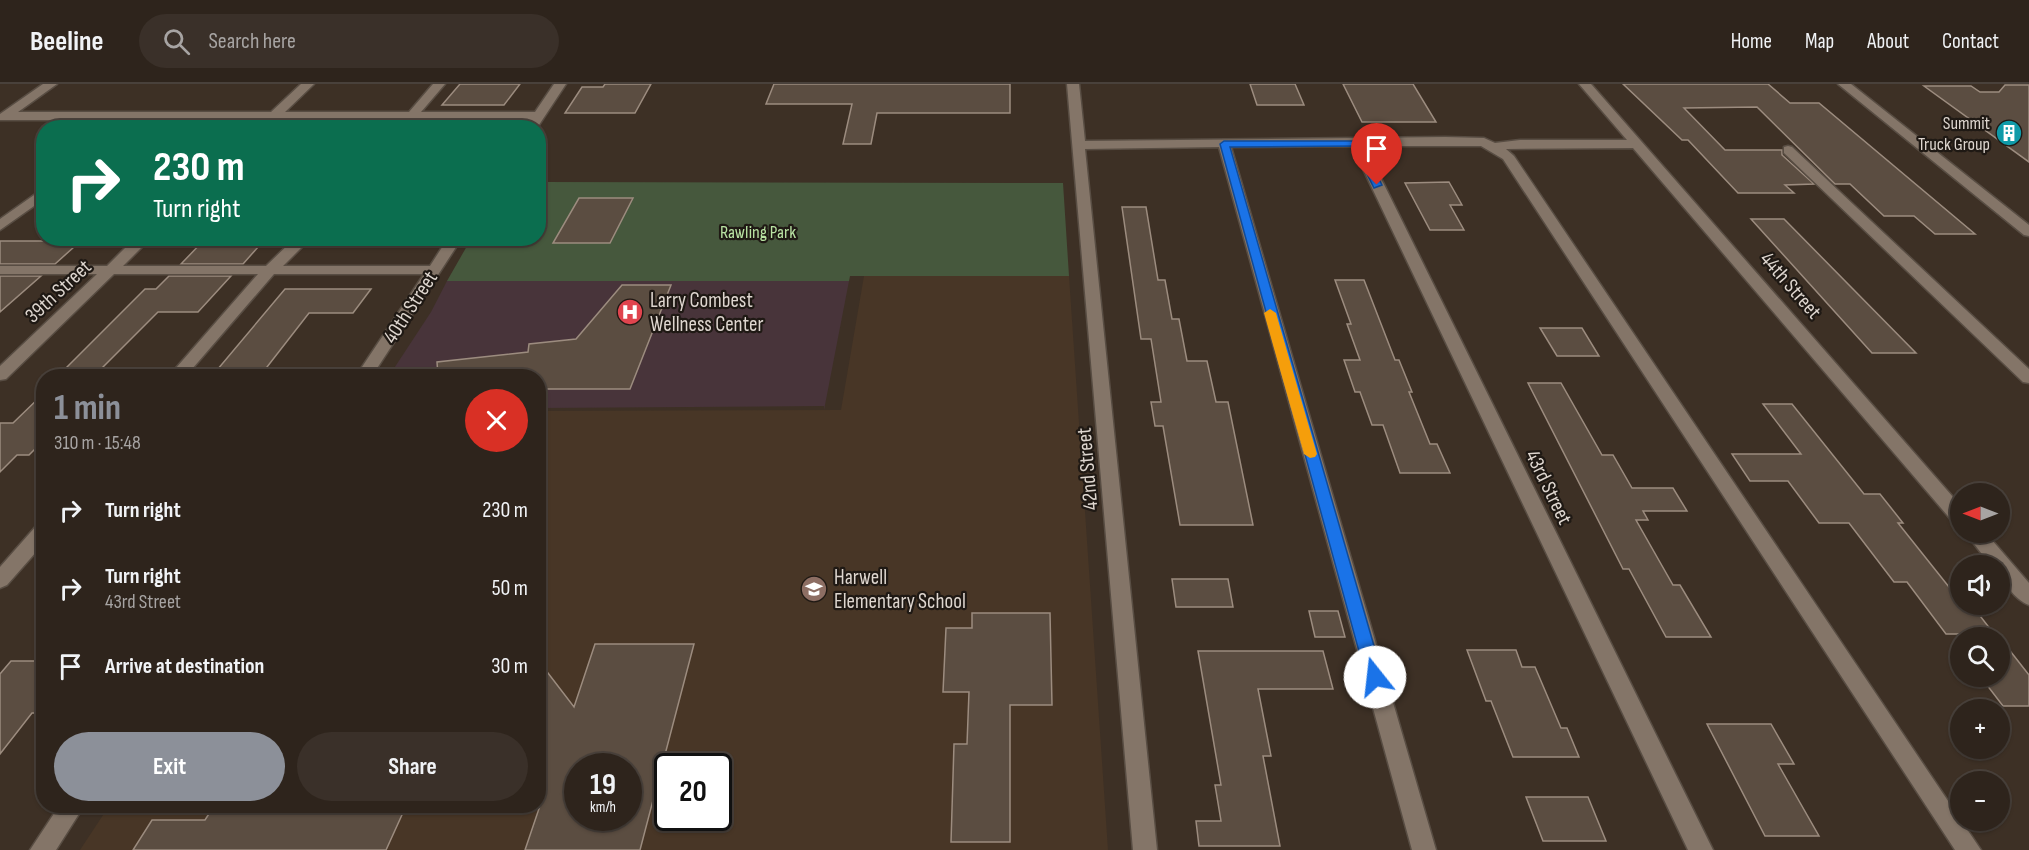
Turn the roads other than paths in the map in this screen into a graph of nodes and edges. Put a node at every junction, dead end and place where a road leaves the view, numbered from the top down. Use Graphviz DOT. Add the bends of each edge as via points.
graph roads {
  1 [pos="51,84"];
  2 [pos="308,84"];
  3 [pos="439,84"];
  4 [pos="560,84"];
  5 [pos="1073,84"];
  6 [pos="1585,84"];
  7 [pos="1844,84"];
  8 [pos="539,116"];
  9 [pos="140,117"];
  10 [pos="273,117"];
  11 [pos="411,117"];
  12 [pos="2,118"];
  13 [pos="136,120"];
  14 [pos="270,120"];
  15 [pos="409,120"];
  16 [pos="536,120"];
  17 [pos="1357,143"];
  18 [pos="1224,144"];
  19 [pos="1637,144"];
  20 [pos="1079,145"];
  21 [pos="1492,147"];
  22 [pos="1788,150"];
  23 [pos="36,198"];
  24 [pos="0,226"];
  25 [pos="2029,232"];
  26 [pos="136,246"];
  27 [pos="296,246"];
  28 [pos="450,246"];
  29 [pos="0,270"];
  30 [pos="111,270"];
  31 [pos="270,270"];
  32 [pos="434,270"];
  33 [pos="183,369"];
  34 [pos="369,369"];
  35 [pos="0,375"];
  36 [pos="2029,378"];
  37 [pos="1950,506"];
  38 [pos="36,539"];
  39 [pos="1983,543"];
  40 [pos="0,580"];
  41 [pos="2029,597"];
  42 [pos="67,813"];
  43 [pos="42,850"];
  44 [pos="1145,850"];
  45 [pos="1425,850"];
  46 [pos="1701,850"];
  47 [pos="1969,850"];
  1 -- 12 [label="street"];
  2 -- 10 [label="street"];
  3 -- 11 [label="street"];
  4 -- 8 [label="street"];
  5 -- 20 [label="street, 42nd Street"];
  6 -- 19 [label="street, 44th Street"];
  7 -- 25 [label="street"];
  8 -- 11 [label="street"];
  8 -- 16 [label="street"];
  9 -- 10 [label="street"];
  9 -- 12 [label="street"];
  9 -- 13 [label="street"];
  10 -- 11 [label="street"];
  10 -- 14 [label="street"];
  11 -- 15 [label="street"];
  17 -- 18 [label="street"];
  17 -- 21 [label="street" via="1484,142"];
  17 -- 46 [label="street, 43rd Street"];
  18 -- 20 [label="street"];
  18 -- 45 [label="street"];
  19 -- 21 [label="street"];
  19 -- 37 [label="street, 44th Street"];
  20 -- 44 [label="street, 42nd Street"];
  21 -- 47 [label="street" via="1508,156"];
  22 -- 36 [label="street"];
  23 -- 24 [label="street"];
  26 -- 30 [label="street, 39th Street"];
  27 -- 31 [label="street"];
  28 -- 32 [label="street, 40th Street"];
  29 -- 30 [label="street"];
  30 -- 31 [label="street"];
  30 -- 35 [label="street, 39th Street"];
  31 -- 32 [label="street"];
  31 -- 33 [label="street"];
  32 -- 34 [label="street, 40th Street"];
  38 -- 40 [label="street"];
  39 -- 41 [label="street"];
  42 -- 43 [label="street"];
}
